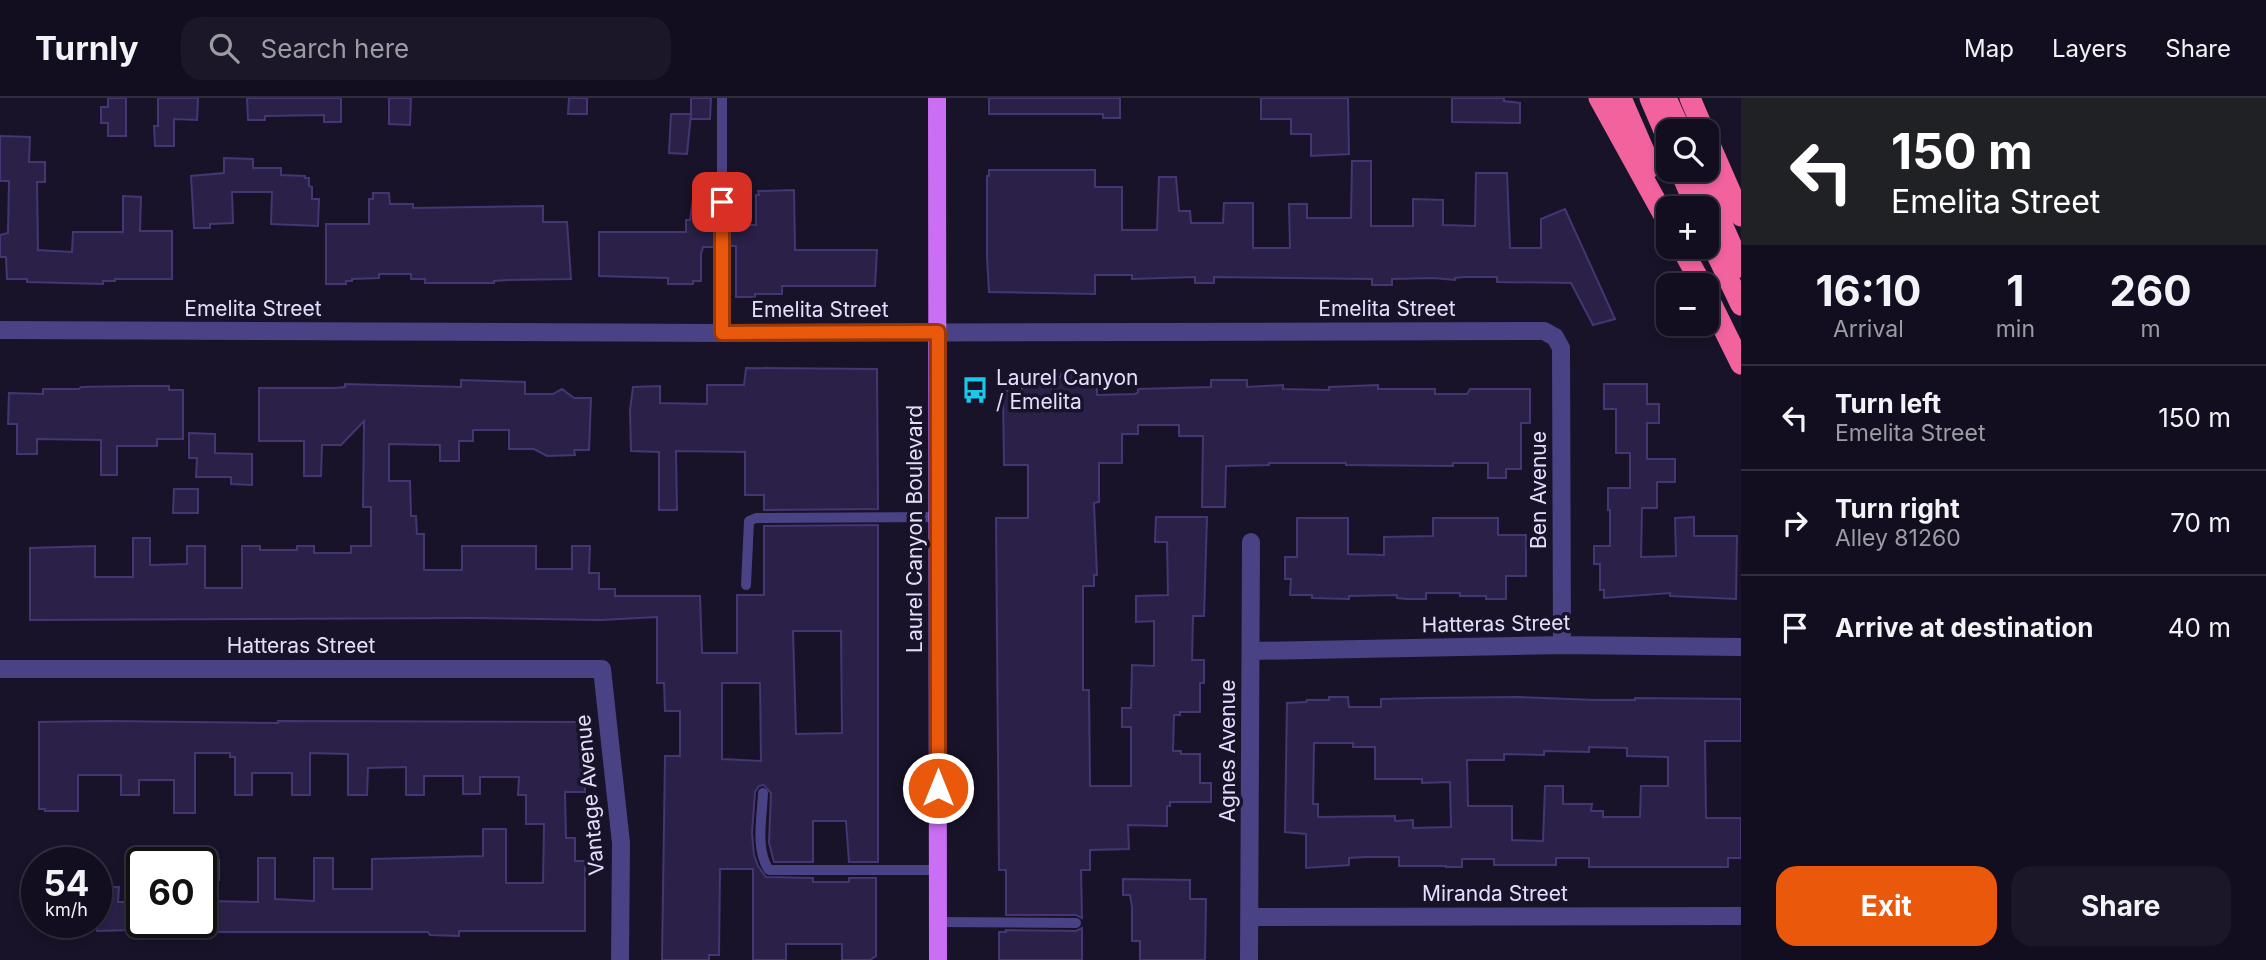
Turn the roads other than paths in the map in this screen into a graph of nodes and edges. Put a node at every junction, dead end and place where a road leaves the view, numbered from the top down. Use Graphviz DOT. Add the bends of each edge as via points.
graph roads {
  1 [pos="722,98"];
  2 [pos="937,98"];
  3 [pos="1599,98"];
  4 [pos="1621,98"];
  5 [pos="1650,98"];
  6 [pos="1666,98"];
  7 [pos="1690,98"];
  8 [pos="1659,119"];
  9 [pos="1676,119"];
  10 [pos="1699,119"];
  11 [pos="1719,166"];
  12 [pos="1703,182"];
  13 [pos="1664,196"];
  14 [pos="1656,201"];
  15 [pos="1741,216"];
  16 [pos="1719,259"];
  17 [pos="1741,267"];
  18 [pos="1741,304"];
  19 [pos="1719,319"];
  20 [pos="0,330"];
  21 [pos="938,332"];
  22 [pos="722,333"];
  23 [pos="1555,337"];
  24 [pos="1741,364"];
  25 [pos="938,517"];
  26 [pos="1251,542"];
  27 [pos="746,585"];
  28 [pos="1562,645"];
  29 [pos="1741,647"];
  30 [pos="1252,651"];
  31 [pos="0,669"];
  32 [pos="602,669"];
  33 [pos="762,793"];
  34 [pos="938,870"];
  35 [pos="1741,916"];
  36 [pos="1250,917"];
  37 [pos="939,922"];
  38 [pos="1076,923"];
  39 [pos="620,960"];
  40 [pos="938,960"];
  41 [pos="1250,960"];
  1 -- 22 [label="lane"];
  2 -- 21 [label="main road, Laurel Canyon Boulevard"];
  3 -- 14 [label="highway"];
  4 -- 13 [label="highway"];
  5 -- 8 [label="highway"];
  6 -- 9 [label="highway"];
  7 -- 10 [label="highway"];
  11 -- 15 [label="highway"];
  12 -- 17 [label="highway"];
  16 -- 18 [label="highway"];
  19 -- 24 [label="highway"];
  20 -- 22 [label="street, Emelita Street"];
  21 -- 22 [label="street, Emelita Street"];
  21 -- 23 [label="street, Emelita Street" via="1544,331"];
  21 -- 25 [label="main road, Laurel Canyon Boulevard"];
  23 -- 28 [label="street, Ben Avenue" via="1561,348"];
  25 -- 27 [label="lane" via="756,518 749,521"];
  25 -- 34 [label="main road, Laurel Canyon Boulevard"];
  26 -- 30 [label="street, Agnes Avenue"];
  28 -- 29 [label="street, Hatteras Street"];
  28 -- 30 [label="street, Hatteras Street"];
  30 -- 36 [label="street, Agnes Avenue"];
  31 -- 32 [label="street, Hatteras Street"];
  32 -- 39 [label="street, Vantage Avenue" via="621,843"];
  33 -- 34 [label="lane" via="762,851 769,870"];
  34 -- 37 [label="main road, Laurel Canyon Boulevard"];
  35 -- 36 [label="street, Miranda Street"];
  36 -- 41 [label="street, Agnes Avenue"];
  37 -- 38 [label="lane"];
  37 -- 40 [label="main road, Laurel Canyon Boulevard"];
}
